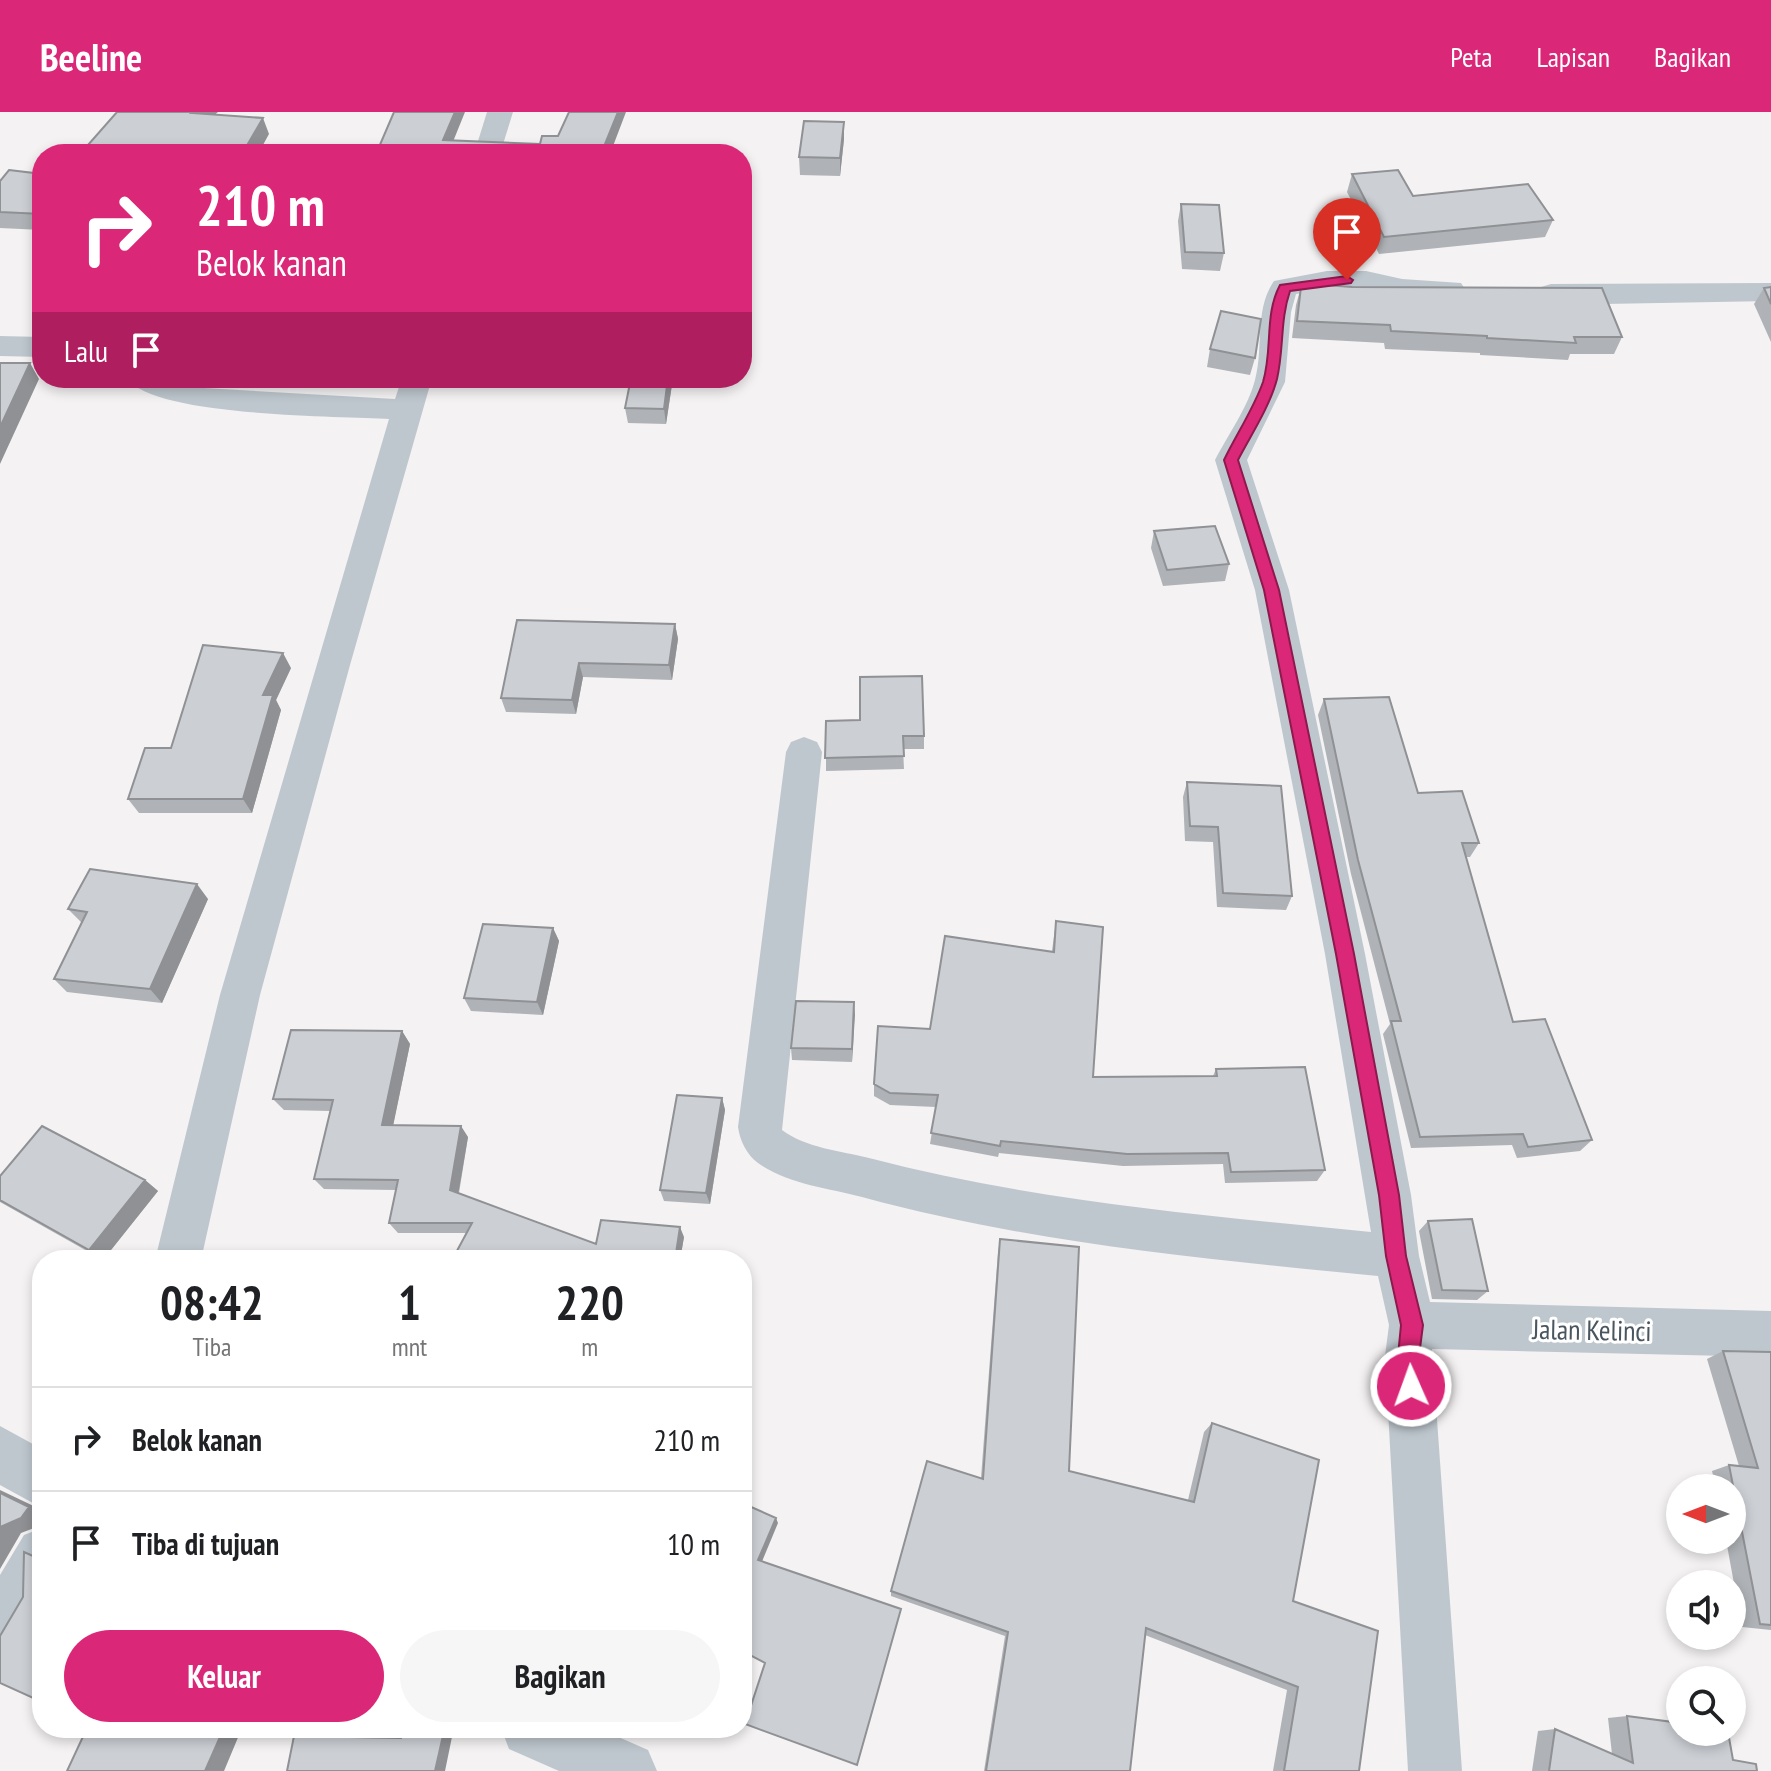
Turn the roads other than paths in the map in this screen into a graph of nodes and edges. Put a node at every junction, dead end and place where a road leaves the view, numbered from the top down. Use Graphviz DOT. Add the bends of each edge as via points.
graph roads {
  1 [pos="500,112"];
  2 [pos="490,144"];
  3 [pos="1771,292"];
  4 [pos="0,346"];
  5 [pos="32,347"];
  6 [pos="163,388"];
  7 [pos="413,394"];
  8 [pos="804,752"];
  9 [pos="180,1250"];
  10 [pos="1396,1256"];
  11 [pos="1412,1325"];
  12 [pos="1771,1334"];
  13 [pos="0,1453"];
  14 [pos="32,1474"];
  15 [pos="32,1570"];
  16 [pos="0,1624"];
  17 [pos="553,1738"];
  18 [pos="627,1771"];
  19 [pos="1435,1771"];
  1 -- 2 [label="street"];
  3 -- 10 [label="street" via="1604,295 1402,288 1366,280 1284,287 1276,312 1270,382 1231,460 1272,590 1363,1045"];
  4 -- 5 [label="street"];
  6 -- 7 [label="street" via="204,398"];
  7 -- 9 [label="street" via="240,995"];
  8 -- 10 [label="street" via="760,1116 766,1144 786,1156 949,1201 1030,1215"];
  10 -- 11 [label="street"];
  11 -- 12 [label="street, Jalan Kelinci"];
  11 -- 19 [label="street" via="1408,1356"];
  13 -- 14 [label="street"];
  15 -- 16 [label="street"];
  17 -- 18 [label="street"];
}
